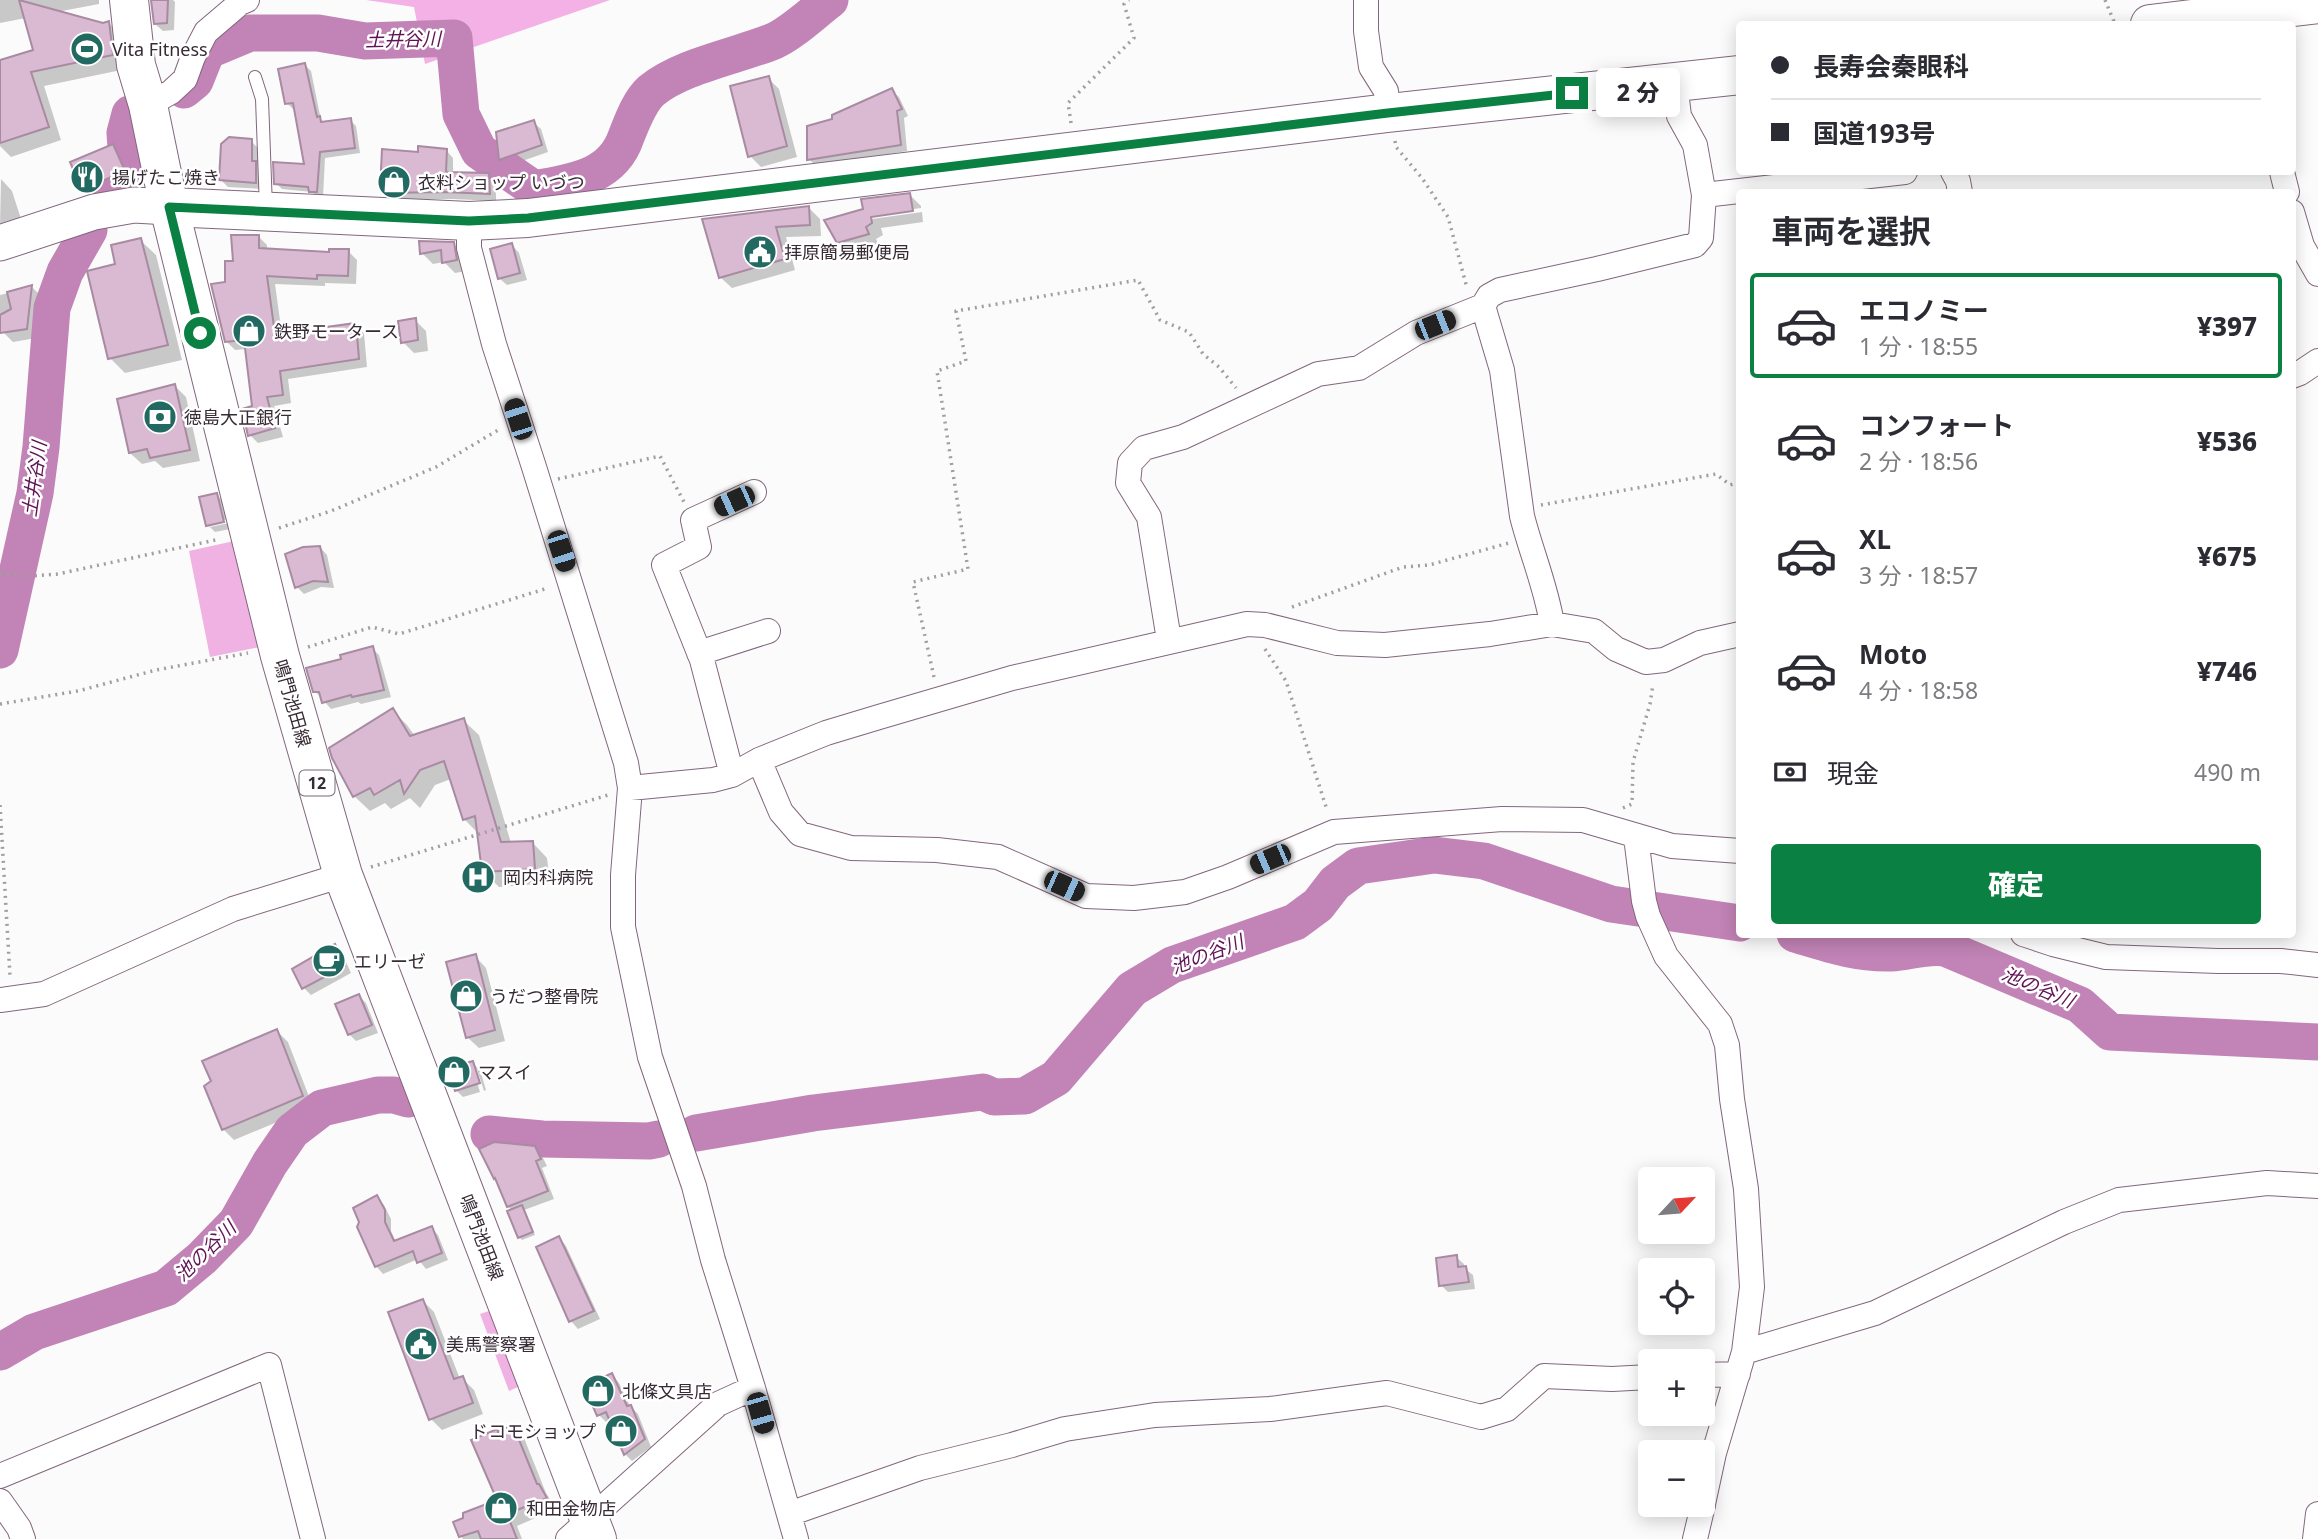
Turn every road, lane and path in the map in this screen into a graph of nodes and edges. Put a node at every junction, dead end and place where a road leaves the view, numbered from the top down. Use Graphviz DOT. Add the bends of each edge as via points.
graph roads {
  1 [pos="129,0"];
  2 [pos="247,0"];
  3 [pos="1129,0"];
  4 [pos="1366,0"];
  5 [pos="2105,0"];
  6 [pos="2293,12"];
  7 [pos="2114,21"];
  8 [pos="2186,21"];
  9 [pos="1736,75"];
  10 [pos="255,77"];
  11 [pos="1675,83"];
  12 [pos="148,105"];
  13 [pos="1390,113"];
  14 [pos="1076,150"];
  15 [pos="1879,175"];
  16 [pos="1756,189"];
  17 [pos="1736,191"];
  18 [pos="1704,195"];
  19 [pos="169,207"];
  20 [pos="267,212"];
  21 [pos="469,221"];
  22 [pos="2296,226"];
  23 [pos="0,243"];
  24 [pos="2318,274"];
  25 [pos="1478,308"];
  26 [pos="2318,360"];
  27 [pos="2296,374"];
  28 [pos="1247,407"];
  29 [pos="518,419"];
  30 [pos="539,483"];
  31 [pos="1736,483"];
  32 [pos="754,492"];
  33 [pos="1521,508"];
  34 [pos="693,520"];
  35 [pos="250,535"];
  36 [pos="1528,538"];
  37 [pos="0,574"];
  38 [pos="570,581"];
  39 [pos="1252,624"];
  40 [pos="1552,624"];
  41 [pos="768,631"];
  42 [pos="1736,635"];
  43 [pos="1169,640"];
  44 [pos="279,652"];
  45 [pos="699,653"];
  46 [pos="1656,661"];
  47 [pos="939,700"];
  48 [pos="0,704"];
  49 [pos="760,760"];
  50 [pos="732,775"];
  51 [pos="630,788"];
  52 [pos="0,805"];
  53 [pos="1590,822"];
  54 [pos="1334,832"];
  55 [pos="1636,836"];
  56 [pos="1736,851"];
  57 [pos="343,875"];
  58 [pos="2035,938"];
  59 [pos="2318,965"];
  60 [pos="5,1000"];
  61 [pos="2318,1186"];
  62 [pos="1741,1363"];
  63 [pos="1715,1371"];
  64 [pos="1638,1378"];
  65 [pos="753,1388"];
  66 [pos="1715,1450"];
  67 [pos="0,1476"];
  68 [pos="0,1502"];
  69 [pos="789,1514"];
  70 [pos="2318,1514"];
  71 [pos="1700,1517"];
  72 [pos="585,1532"];
  73 [pos="23,1539"];
  74 [pos="313,1539"];
  75 [pos="796,1539"];
  76 [pos="1695,1539"];
  77 [pos="2315,1539"];
  1 -- 12 [label="main road, 鳴門池田線 / 12" via="136,65"];
  2 -- 12 [label="street" via="206,32 185,79"];
  3 -- 14 [label="path" via="1124,4 1134,38 1068,103"];
  4 -- 13 [label="street" via="1371,67 1386,92"];
  5 -- 7 [label="path"];
  6 -- 8 [label="main road"];
  9 -- 11 [label="main road"];
  10 -- 20 [label="lane" via="262,99"];
  11 -- 13 [label="main road"];
  11 -- 18 [label="street" via="1679,117 1695,145"];
  12 -- 19 [label="main road, 鳴門池田線 / 12"];
  13 -- 14 [label="main road"];
  13 -- 25 [label="path" via="1396,147 1448,217"];
  14 -- 21 [label="main road" via="582,212"];
  15 -- 16 [label="street"];
  17 -- 18 [label="street"];
  18 -- 25 [label="street" via="1701,238 1695,244 1500,290"];
  19 -- 20 [label="main road"];
  19 -- 23 [label="street" via="134,205 94,212"];
  19 -- 35 [label="main road, 鳴門池田線 / 12"];
  20 -- 21 [label="main road"];
  21 -- 29 [label="street" via="469,248"];
  22 -- 24 [label="street"];
  25 -- 28 [label="street" via="1416,333 1359,368 1318,374"];
  25 -- 33 [label="street" via="1502,370"];
  26 -- 27 [label="street"];
  28 -- 43 [label="street" via="1183,438 1144,449 1130,463 1128,483 1149,517"];
  28 -- 47 [label="path" via="1189,331 1160,320 1138,280 956,311 966,361 937,370 968,569 913,582"];
  29 -- 30 [label="street"];
  29 -- 35 [label="path" via="436,467 331,511"];
  30 -- 34 [label="path" via="660,456"];
  30 -- 38 [label="street"];
  31 -- 33 [label="path" via="1730,485 1716,474"];
  32 -- 34 [label="street"];
  33 -- 36 [label="street"];
  34 -- 45 [label="street" via="699,547 664,565"];
  35 -- 37 [label="path" via="58,574"];
  35 -- 44 [label="main road, 鳴門池田線 / 12"];
  36 -- 39 [label="path" via="1429,565 1403,567"];
  36 -- 40 [label="street" via="1548,594"];
  38 -- 44 [label="path" via="399,634 372,627"];
  38 -- 51 [label="street"];
  39 -- 40 [label="street" via="1337,643 1385,645"];
  39 -- 43 [label="street"];
  39 -- 54 [label="path" via="1286,681"];
  40 -- 46 [label="street" via="1594,631 1616,649 1646,662"];
  41 -- 45 [label="street"];
  42 -- 46 [label="street"];
  43 -- 47 [label="street"];
  44 -- 48 [label="path" via="156,670 78,691"];
  44 -- 57 [label="main road, 鳴門池田線 / 12"];
  45 -- 50 [label="street"];
  46 -- 53 [label="path" via="1650,704 1633,762 1632,804"];
  47 -- 49 [label="street" via="826,733"];
  49 -- 50 [label="street"];
  49 -- 54 [label="street" via="781,812 800,834 851,848 998,857 1086,896 1134,898 1185,891"];
  50 -- 51 [label="street"];
  51 -- 57 [label="path"];
  51 -- 65 [label="street" via="623,927 638,1005"];
  52 -- 60 [label="path"];
  53 -- 54 [label="street" via="1502,819"];
  53 -- 55 [label="street"];
  55 -- 56 [label="street" via="1672,846"];
  55 -- 62 [label="street" via="1646,909 1667,956 1720,1024 1727,1045 1746,1189 1752,1287"];
  57 -- 60 [label="street" via="233,909 44,993"];
  57 -- 72 [label="main road, 鳴門池田線 / 12"];
  58 -- 59 [label="street" via="2106,957"];
  61 -- 62 [label="street" via="2267,1183 2119,1200 1875,1313"];
  62 -- 63 [label="street"];
  62 -- 66 [label="street"];
  64 -- 69 [label="street" via="1544,1376 1507,1409 1481,1417 1387,1393 1270,1409 1155,1415 1078,1427 920,1468"];
  65 -- 69 [label="street"];
  65 -- 72 [label="street" via="718,1404"];
  67 -- 74 [label="street" via="269,1365"];
  68 -- 73 [label="street"];
  69 -- 75 [label="street"];
  70 -- 77 [label="street"];
  71 -- 76 [label="street"];
}
